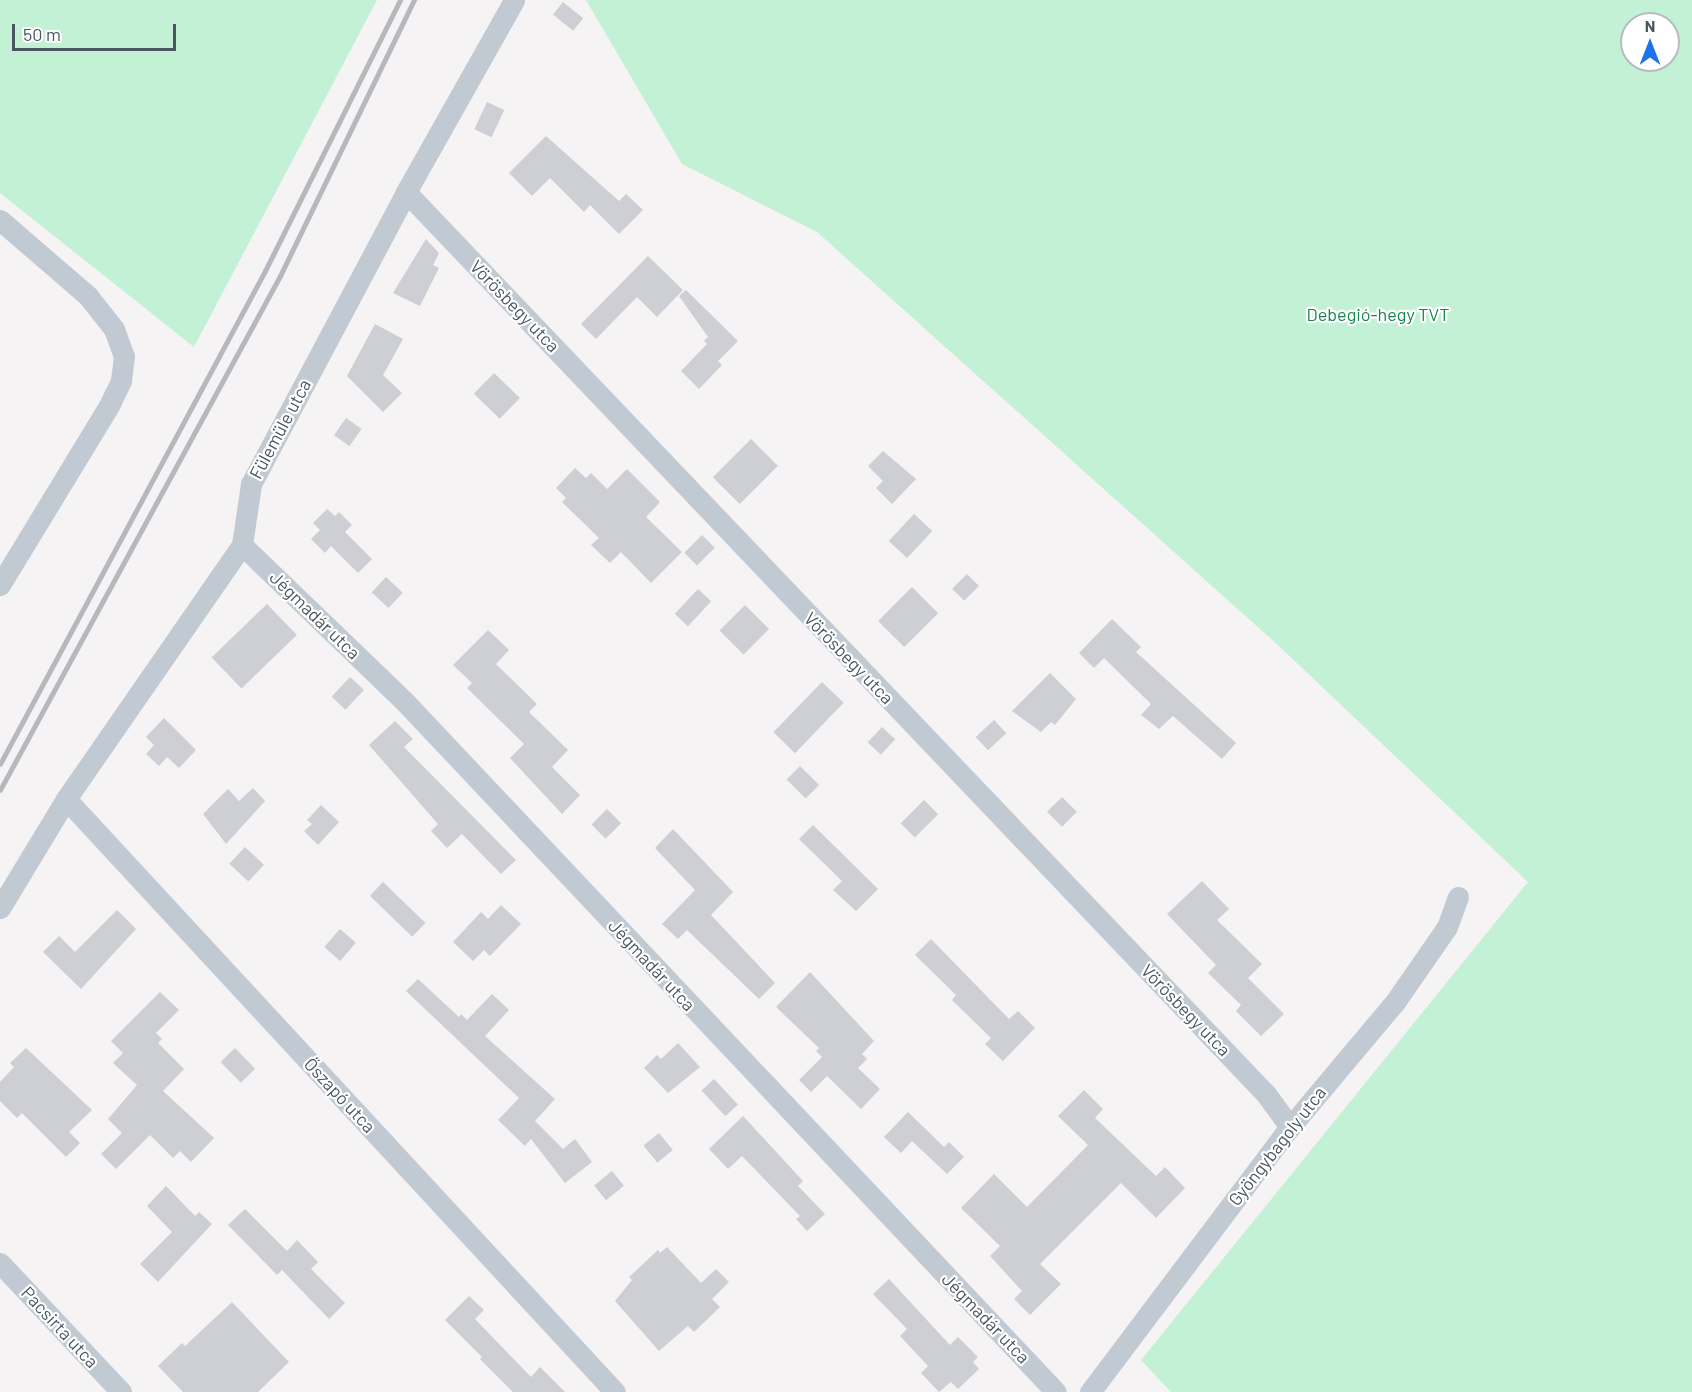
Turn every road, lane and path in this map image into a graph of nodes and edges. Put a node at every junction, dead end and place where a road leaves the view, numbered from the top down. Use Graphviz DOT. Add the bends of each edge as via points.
graph roads {
  1 [pos="514,0"];
  2 [pos="406,192"];
  3 [pos="0,220"];
  4 [pos="242,545"];
  5 [pos="0,585"];
  6 [pos="66,799"];
  7 [pos="1458,897"];
  8 [pos="0,908"];
  9 [pos="1290,1127"];
  10 [pos="0,1263"];
  11 [pos="121,1392"];
  12 [pos="615,1392"];
  13 [pos="1056,1392"];
  14 [pos="1090,1392"];
  1 -- 2 [label="street, Fülemüle utca"];
  2 -- 4 [label="street, Fülemüle utca" via="251,484"];
  2 -- 9 [label="street, Vörösbegy utca" via="1266,1094"];
  3 -- 5 [label="street" via="88,296 114,329 124,356 121,381 110,404"];
  4 -- 6 [label="street, Fülemüle utca"];
  4 -- 13 [label="street, Jégmadár utca" via="406,704"];
  6 -- 8 [label="street, Fülemüle utca"];
  6 -- 12 [label="street, Őszapó utca"];
  7 -- 9 [label="street, Gyöngybagoly utca" via="1447,927 1395,1002"];
  9 -- 14 [label="street, Gyöngybagoly utca"];
  10 -- 11 [label="street, Pacsirta utca"];
}
